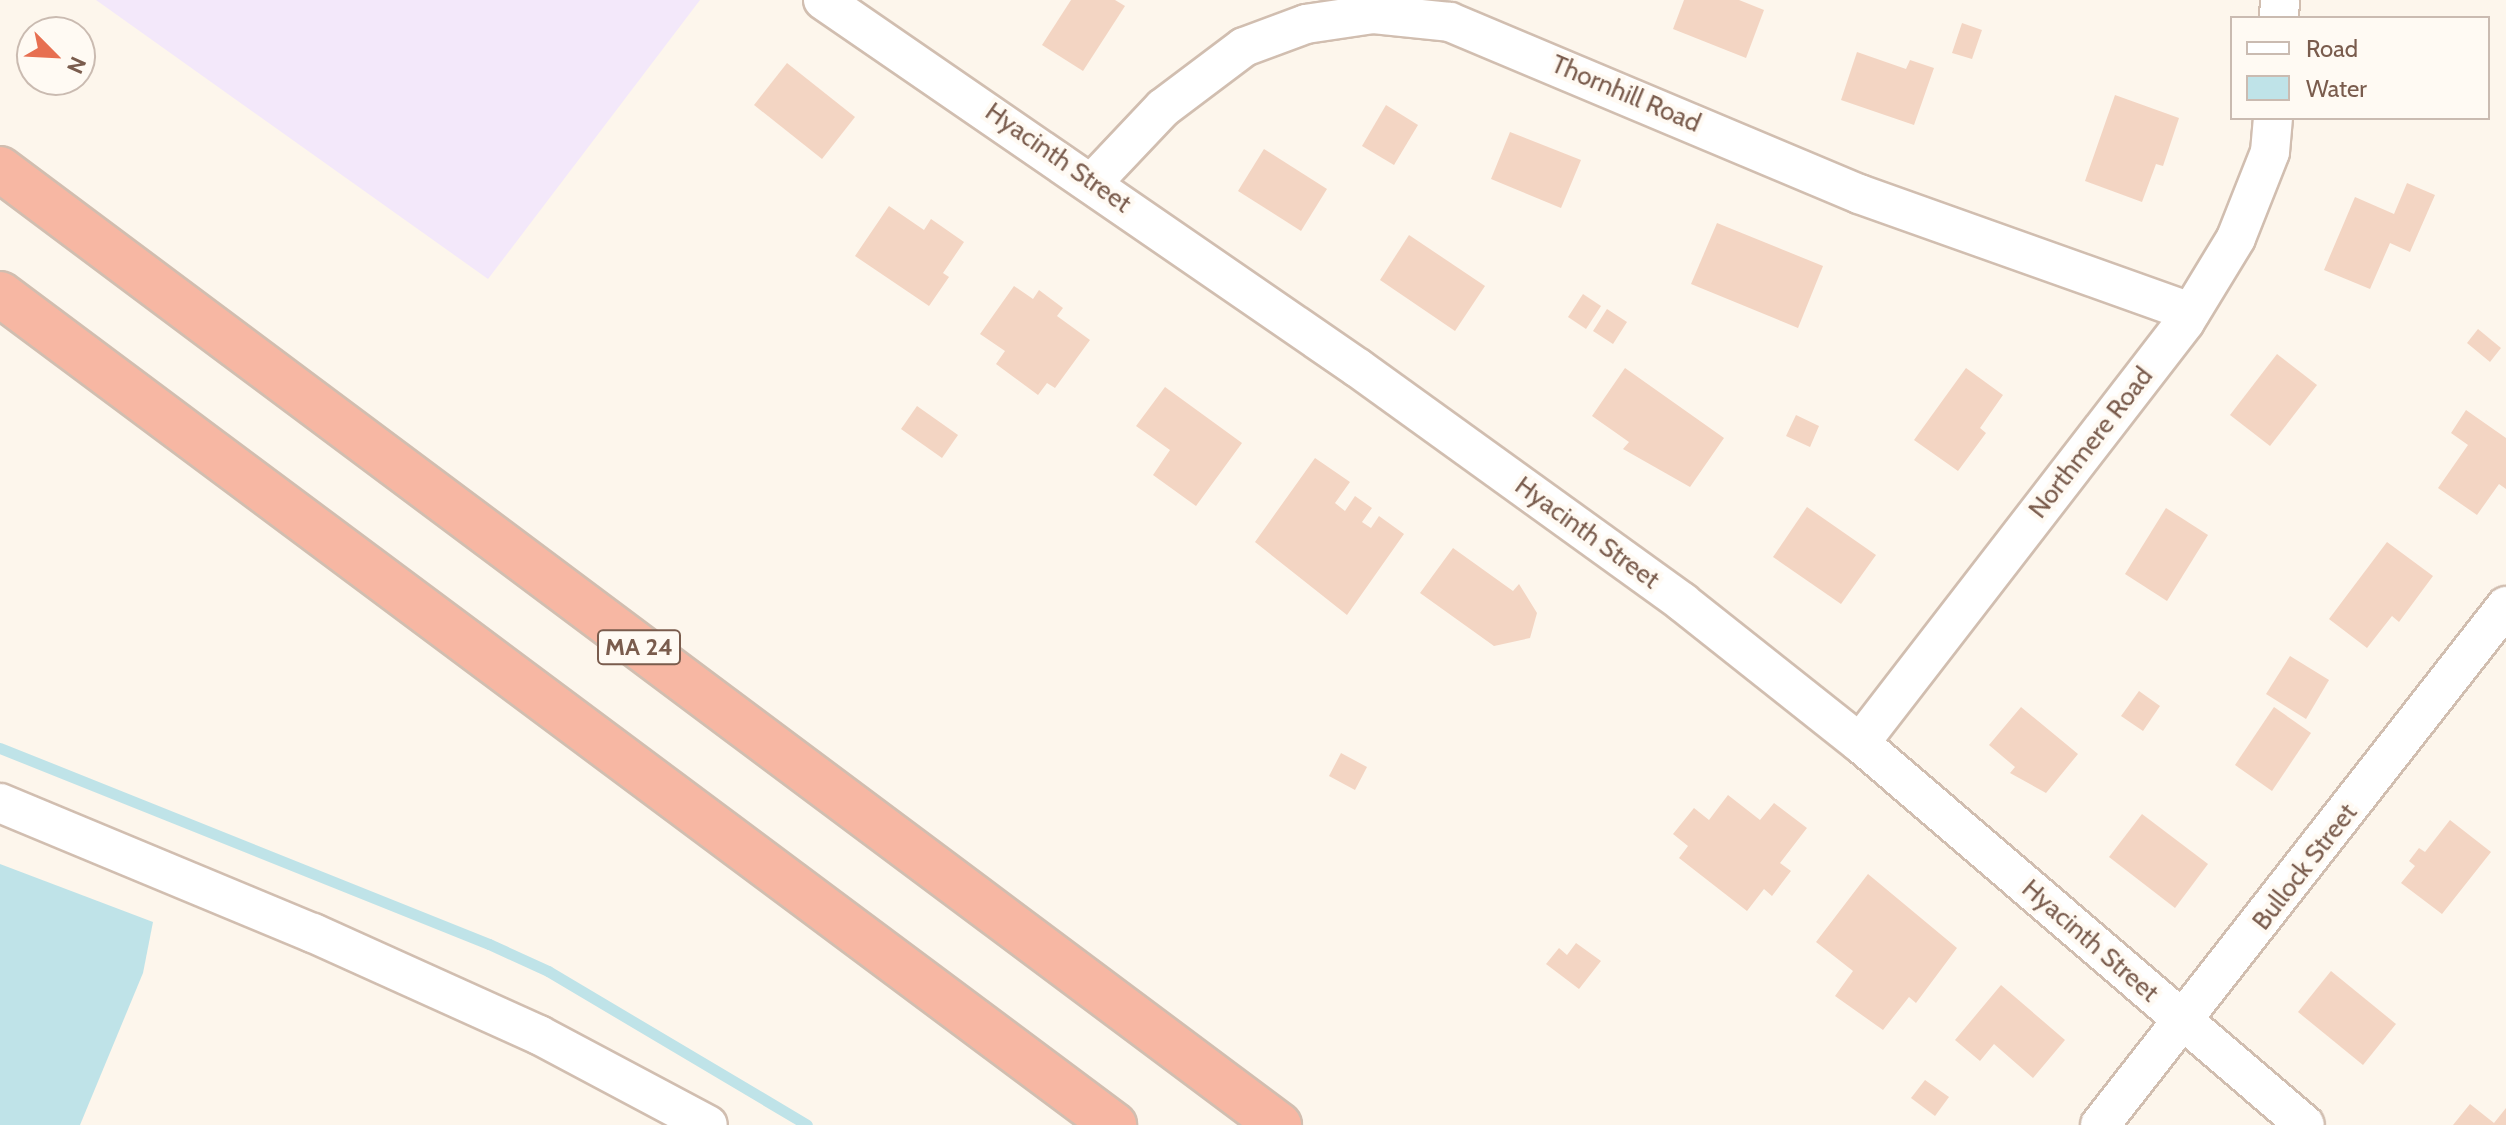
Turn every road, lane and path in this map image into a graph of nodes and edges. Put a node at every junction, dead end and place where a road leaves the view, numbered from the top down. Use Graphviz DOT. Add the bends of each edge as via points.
graph roads {
  1 [pos="823,0"];
  2 [pos="2273,120"];
  3 [pos="0,169"];
  4 [pos="1093,182"];
  5 [pos="0,294"];
  6 [pos="2191,312"];
  7 [pos="2506,606"];
  8 [pos="1860,743"];
  9 [pos="0,803"];
  10 [pos="2181,1021"];
  11 [pos="708,1125"];
  12 [pos="1114,1125"];
  13 [pos="1279,1125"];
  14 [pos="2100,1125"];
  15 [pos="2305,1125"];
  1 -- 4 [label="street, Hyacinth Street"];
  2 -- 6 [label="street, Northmere Road" via="2270,152 2236,238"];
  3 -- 13 [label="highway, MA 24"];
  4 -- 6 [label="street, Thornhill Road" via="1163,108 1244,47 1306,24 1373,14 1450,22 1859,194"];
  4 -- 8 [label="street, Hyacinth Street" via="1682,602"];
  5 -- 12 [label="highway"];
  6 -- 8 [label="street, Northmere Road"];
  7 -- 10 [label="street, Bullock Street"];
  8 -- 10 [label="street, Hyacinth Street"];
  9 -- 11 [label="street" via="313,933 539,1035"];
  10 -- 14 [label="street, Bullock Street"];
  10 -- 15 [label="street, Hyacinth Street"];
}
